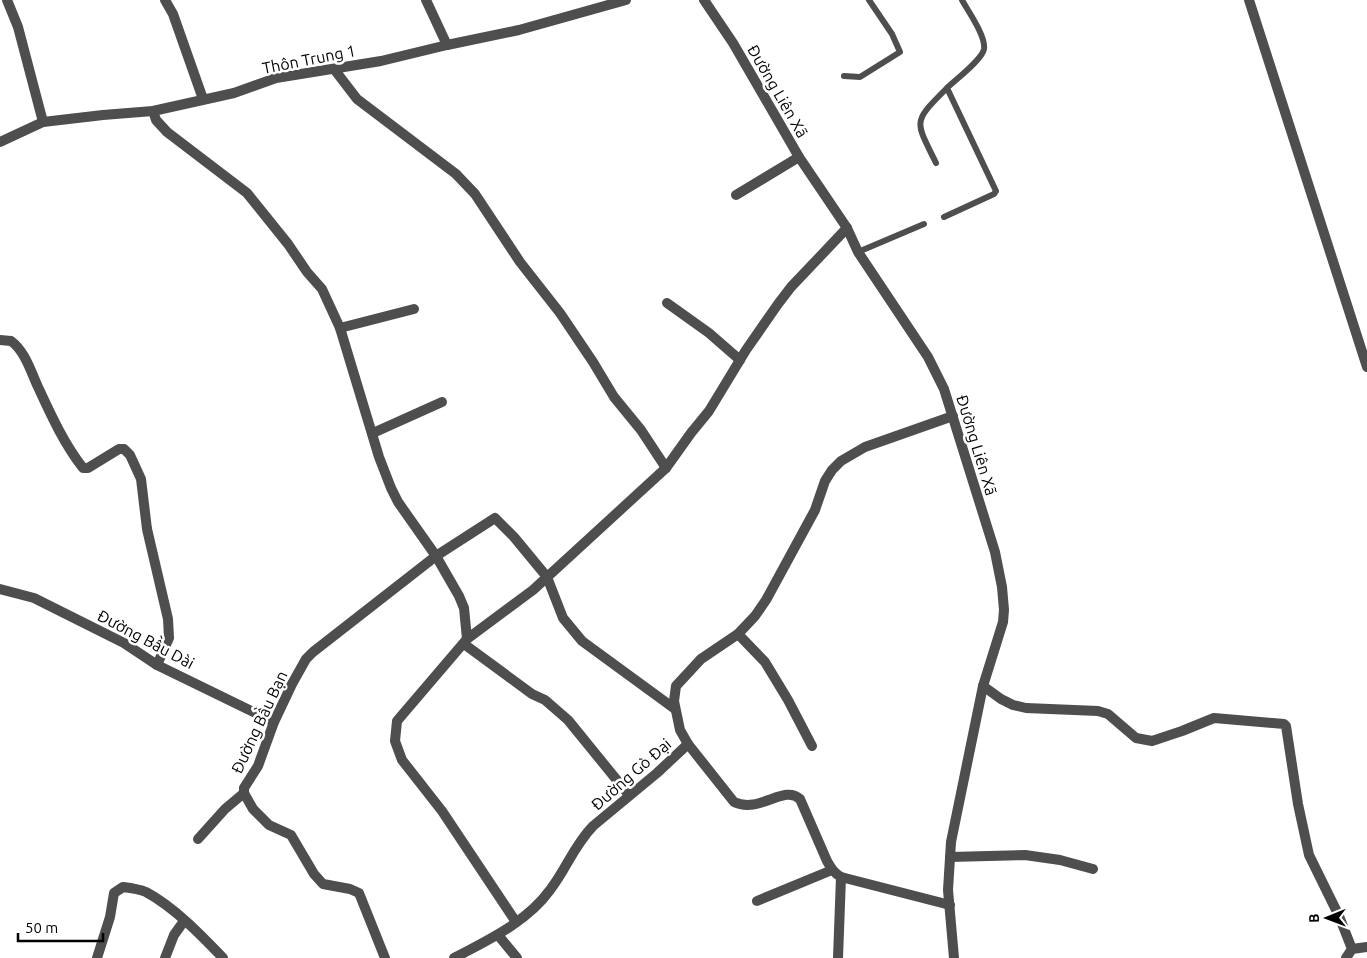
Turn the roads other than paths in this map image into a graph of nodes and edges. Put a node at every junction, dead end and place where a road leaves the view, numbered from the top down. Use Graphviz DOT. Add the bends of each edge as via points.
graph roads {
  1 [pos="7,0"];
  2 [pos="165,0"];
  3 [pos="426,0"];
  4 [pos="626,0"];
  5 [pos="704,0"];
  6 [pos="869,0"];
  7 [pos="962,0"];
  8 [pos="1249,0"];
  9 [pos="447,45"];
  10 [pos="334,69"];
  11 [pos="844,76"];
  12 [pos="947,88"];
  13 [pos="202,99"];
  14 [pos="153,111"];
  15 [pos="43,122"];
  16 [pos="0,142"];
  17 [pos="798,157"];
  18 [pos="936,163"];
  19 [pos="736,196"];
  20 [pos="944,217"];
  21 [pos="924,224"];
  22 [pos="847,228"];
  23 [pos="858,252"];
  24 [pos="666,302"];
  25 [pos="414,309"];
  26 [pos="340,328"];
  27 [pos="0,340"];
  28 [pos="740,360"];
  29 [pos="1367,367"];
  30 [pos="442,402"];
  31 [pos="953,416"];
  32 [pos="373,433"];
  33 [pos="666,468"];
  34 [pos="436,556"];
  35 [pos="547,576"];
  36 [pos="0,590"];
  37 [pos="738,634"];
  38 [pos="465,642"];
  39 [pos="157,665"];
  40 [pos="983,686"];
  41 [pos="675,709"];
  42 [pos="274,722"];
  43 [pos="688,744"];
  44 [pos="812,746"];
  45 [pos="244,793"];
  46 [pos="628,795"];
  47 [pos="198,839"];
  48 [pos="950,858"];
  49 [pos="1093,869"];
  50 [pos="832,870"];
  51 [pos="842,877"];
  52 [pos="757,901"];
  53 [pos="950,906"];
  54 [pos="184,922"];
  55 [pos="516,922"];
  56 [pos="498,935"];
  57 [pos="1367,947"];
  58 [pos="1349,954"];
  59 [pos="97,958"];
  60 [pos="165,958"];
  61 [pos="223,958"];
  62 [pos="384,958"];
  63 [pos="454,958"];
  64 [pos="517,958"];
  65 [pos="838,958"];
  66 [pos="954,958"];
  1 -- 15 [label="street" via="18,27"];
  2 -- 13 [label="street" via="173,14"];
  3 -- 9 [label="street"];
  4 -- 9 [label="street, Thôn Trung 1" via="519,30"];
  5 -- 17 [label="street, Đường Liên Xã" via="733,43"];
  6 -- 11 [label="lane" via="900,52 860,77"];
  7 -- 12 [label="lane" via="982,37 984,49 980,57"];
  8 -- 29 [label="street"];
  9 -- 10 [label="street, Thôn Trung 1"];
  10 -- 13 [label="street, Thôn Trung 1" via="276,78"];
  10 -- 33 [label="street" via="357,99 444,165 475,194"];
  12 -- 18 [label="lane" via="920,117 919,129"];
  12 -- 20 [label="lane" via="996,191"];
  13 -- 14 [label="street, Thôn Trung 1"];
  14 -- 15 [label="street, Thôn Trung 1"];
  14 -- 26 [label="street" via="167,132 247,193 322,289"];
  15 -- 16 [label="street, Thôn Trung 1"];
  17 -- 19 [label="street"];
  17 -- 22 [label="street, Đường Liên Xã"];
  21 -- 23 [label="lane"];
  22 -- 23 [label="street, Đường Liên Xã"];
  22 -- 28 [label="street" via="791,287"];
  23 -- 31 [label="street, Đường Liên Xã" via="928,357"];
  24 -- 28 [label="street"];
  25 -- 26 [label="street"];
  26 -- 32 [label="street"];
  27 -- 39 [label="street" via="11,341 22,353 63,438 83,468 119,449 130,455 141,479 147,529 168,619 169,638"];
  28 -- 33 [label="street" via="709,411"];
  30 -- 32 [label="street"];
  31 -- 37 [label="street, Đường Gò Đại" via="865,447 832,470 816,510 766,600"];
  31 -- 40 [label="street, Đường Liên Xã" via="995,552 1002,587 1003,622"];
  32 -- 34 [label="street" via="379,457 398,502"];
  33 -- 35 [label="street"];
  34 -- 35 [label="street, Đường Bầu Bạn" via="495,518"];
  34 -- 38 [label="street" via="464,608"];
  34 -- 42 [label="street, Đường Bầu Bạn" via="306,658"];
  35 -- 38 [label="street"];
  35 -- 41 [label="street" via="563,618 582,641"];
  36 -- 39 [label="street, Đường Bầu Dài" via="34,598 124,643"];
  37 -- 41 [label="street, Đường Gò Đại" via="701,660 679,682 674,692"];
  37 -- 44 [label="street" via="765,662"];
  38 -- 46 [label="street" via="568,720"];
  38 -- 55 [label="street" via="397,721 395,741 402,760 442,811"];
  39 -- 42 [label="street, Đường Bầu Dài"];
  40 -- 48 [label="street, Đường Liên Xã"];
  40 -- 58 [label="street" via="1001,699 1026,708 1108,714 1142,740 1164,738 1214,718 1284,724 1309,855 1339,916"];
  41 -- 43 [label="street, Đường Gò Đại" via="680,730"];
  42 -- 45 [label="street, Đường Bầu Bạn"];
  43 -- 46 [label="street, Đường Gò Đại"];
  43 -- 50 [label="street" via="734,802 758,805 786,794 800,799"];
  45 -- 47 [label="street"];
  45 -- 62 [label="street, Đường Bầu Bạn" via="269,825 291,835 323,884 358,893"];
  46 -- 55 [label="street, Đường Gò Đại" via="583,836 549,892"];
  48 -- 49 [label="street" via="1025,854"];
  48 -- 53 [label="street, Đường Liên Xã"];
  50 -- 51 [label="street"];
  50 -- 52 [label="street"];
  51 -- 53 [label="street"];
  51 -- 65 [label="street"];
  53 -- 66 [label="street, Đường Liên Xã"];
  54 -- 59 [label="street" via="145,892 123,887 114,893"];
  54 -- 60 [label="street" via="174,935"];
  54 -- 61 [label="street"];
  55 -- 56 [label="street, Đường Gò Đại"];
  56 -- 63 [label="street, Đường Gò Đại"];
  56 -- 64 [label="street"];
  57 -- 58 [label="street"];
}
